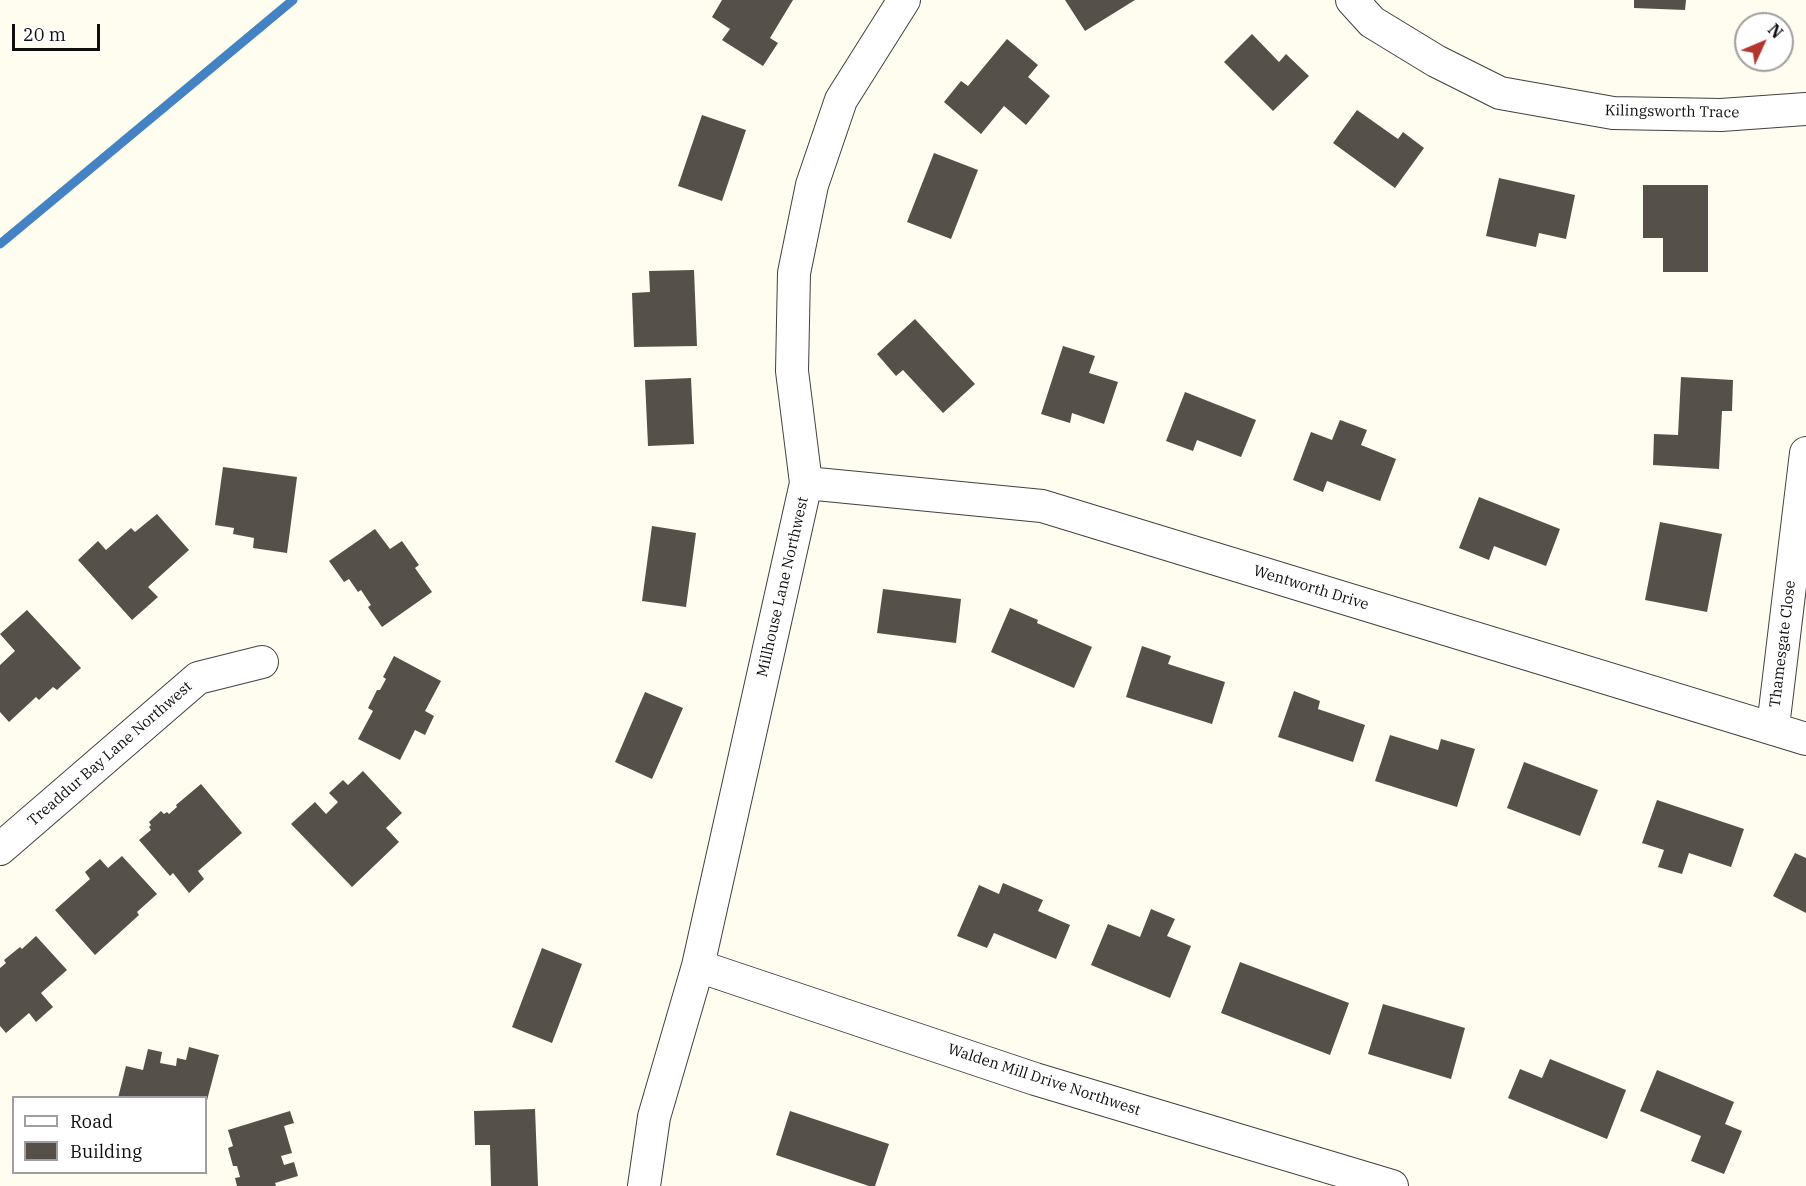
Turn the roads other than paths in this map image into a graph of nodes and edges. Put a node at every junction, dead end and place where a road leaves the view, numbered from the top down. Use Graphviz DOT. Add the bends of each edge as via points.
graph roads {
  1 [pos="904,0"];
  2 [pos="1352,0"];
  3 [pos="1806,110"];
  4 [pos="1806,453"];
  5 [pos="806,483"];
  6 [pos="262,662"];
  7 [pos="1773,727"];
  8 [pos="1806,739"];
  9 [pos="0,849"];
  10 [pos="698,966"];
  11 [pos="1383,1185"];
  12 [pos="644,1186"];
  1 -- 5 [label="street, Millhouse Lane Northwest" via="840,100 812,184 794,273 792,371"];
  2 -- 3 [label="street, Kilingsworth Trace" via="1372,22 1436,61 1500,93 1613,113 1721,115"];
  4 -- 7 [label="street, Thamesgate Close"];
  5 -- 7 [label="street, Wentworth Drive" via="1042,506"];
  5 -- 10 [label="street, Millhouse Lane Northwest"];
  6 -- 9 [label="street, Treaddur Bay Lane Northwest" via="198,678"];
  7 -- 8 [label="street, Wentworth Drive"];
  10 -- 11 [label="street, Walden Mill Drive Northwest" via="1035,1079"];
  10 -- 12 [label="street, Millhouse Lane Northwest" via="654,1117"];
}
